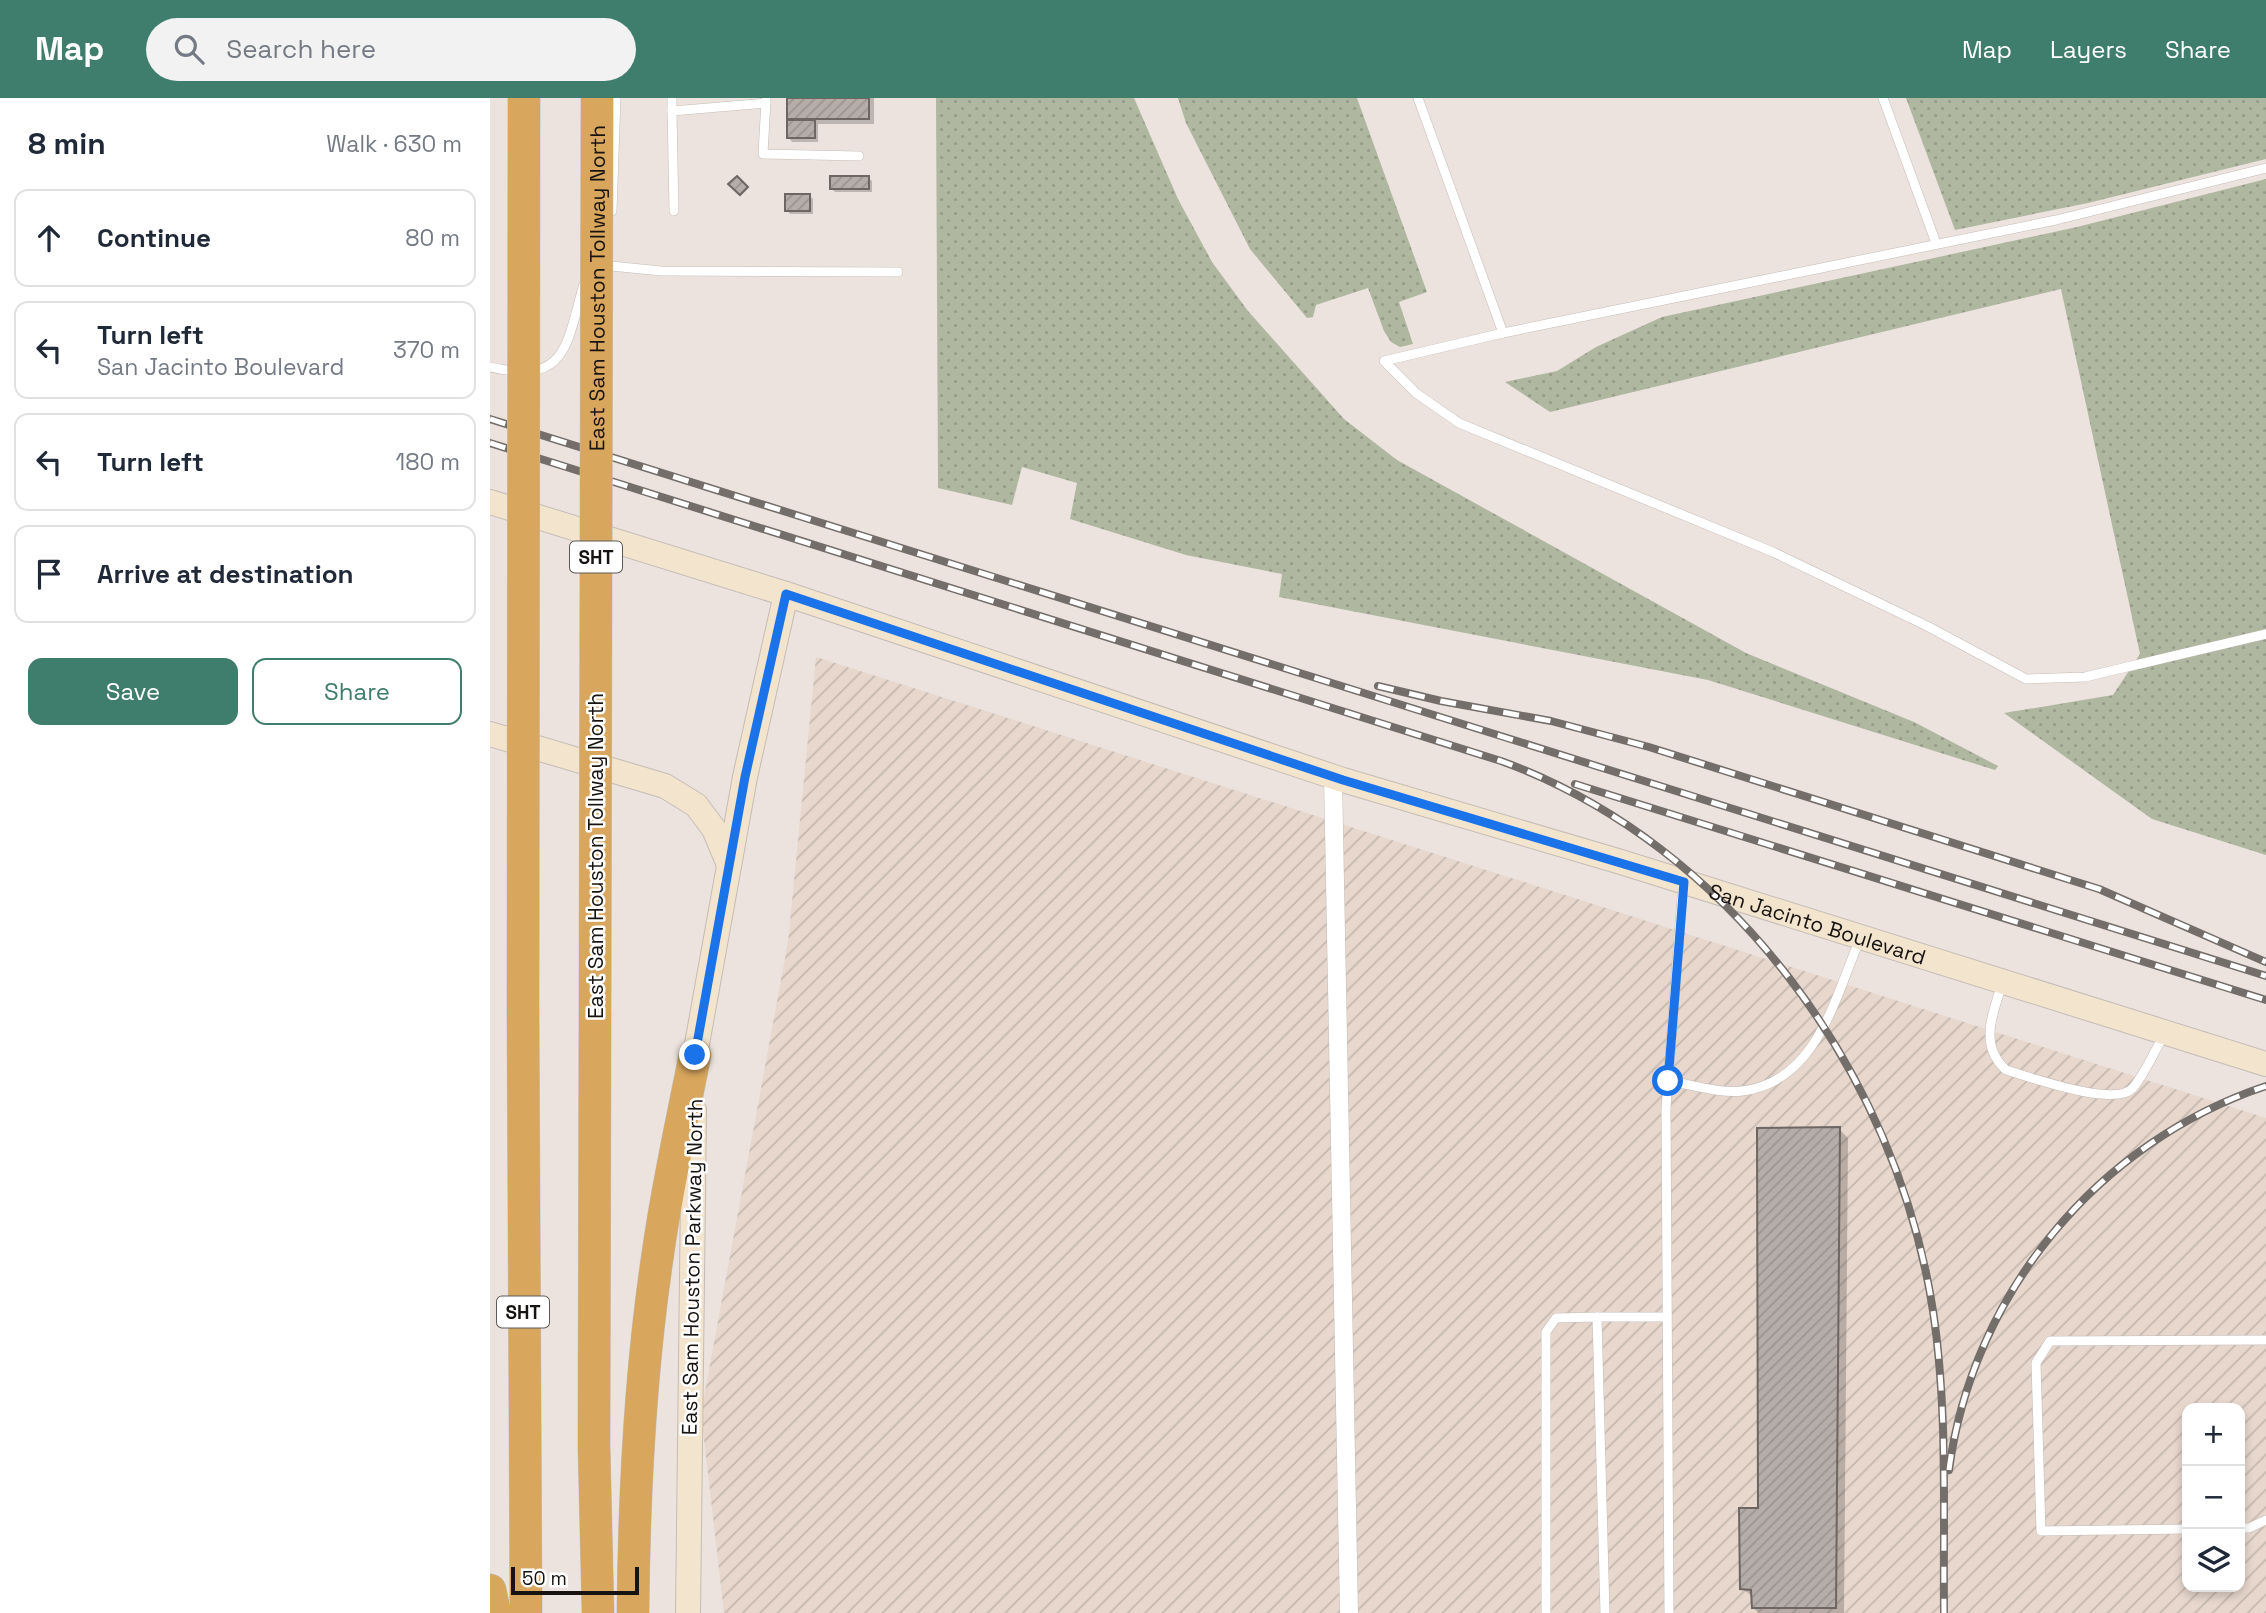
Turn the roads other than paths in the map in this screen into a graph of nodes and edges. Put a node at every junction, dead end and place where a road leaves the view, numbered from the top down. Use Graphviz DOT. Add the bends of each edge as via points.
graph roads {
  1 [pos="524,98"];
  2 [pos="597,98"];
  3 [pos="616,98"];
  4 [pos="672,98"];
  5 [pos="1418,98"];
  6 [pos="1883,98"];
  7 [pos="766,101"];
  8 [pos="672,111"];
  9 [pos="859,156"];
  10 [pos="2266,168"];
  11 [pos="674,211"];
  12 [pos="611,228"];
  13 [pos="610,240"];
  14 [pos="1936,243"];
  15 [pos="593,264"];
  16 [pos="898,272"];
  17 [pos="1503,333"];
  18 [pos="490,367"];
  19 [pos="490,502"];
  20 [pos="786,594"];
  21 [pos="2266,635"];
  22 [pos="490,734"];
  23 [pos="1334,777"];
  24 [pos="729,866"];
  25 [pos="1684,882"];
  26 [pos="1860,939"];
  27 [pos="2002,984"];
  28 [pos="2165,1034"];
  29 [pos="695,1055"];
  30 [pos="2266,1064"];
  31 [pos="1668,1081"];
  32 [pos="1597,1317"];
  33 [pos="1667,1317"];
  34 [pos="2266,1340"];
  35 [pos="2266,1520"];
  36 [pos="2245,1528"];
  37 [pos="2182,1529"];
  38 [pos="490,1590"];
  39 [pos="495,1613"];
  40 [pos="526,1613"];
  41 [pos="598,1613"];
  42 [pos="633,1613"];
  43 [pos="688,1613"];
  44 [pos="1349,1613"];
  45 [pos="1546,1613"];
  46 [pos="1605,1613"];
  47 [pos="1669,1613"];
  1 -- 40 [label="highway, SHT, bridge"];
  2 -- 41 [label="highway, East Sam Houston Tollway North / SHT, bridge" via="594,1446"];
  3 -- 12 [label="lane"];
  4 -- 8 [label="lane"];
  5 -- 17 [label="lane"];
  6 -- 14 [label="lane"];
  7 -- 8 [label="lane"];
  7 -- 9 [label="lane" via="763,154"];
  8 -- 11 [label="lane"];
  10 -- 14 [label="lane" via="2056,220"];
  13 -- 15 [label="lane"];
  14 -- 17 [label="lane"];
  15 -- 16 [label="lane" via="660,271"];
  15 -- 18 [label="lane" via="560,359 545,369"];
  17 -- 21 [label="lane" via="1384,361 1416,393 1459,422 1773,552 2026,679 2085,677"];
  19 -- 20 [label="main road, San Jacinto Boulevard"];
  20 -- 23 [label="main road, San Jacinto Boulevard"];
  20 -- 24 [label="main road, East Sam Houston Parkway North"];
  22 -- 24 [label="main road" via="665,786 696,805 714,830"];
  23 -- 25 [label="main road, San Jacinto Boulevard"];
  23 -- 44 [label="street"];
  24 -- 29 [label="main road, East Sam Houston Parkway North"];
  25 -- 26 [label="main road, San Jacinto Boulevard"];
  25 -- 31 [label="lane"];
  26 -- 27 [label="main road, San Jacinto Boulevard"];
  26 -- 31 [label="lane" via="1817,1040 1800,1064 1777,1082 1741,1091"];
  27 -- 28 [label="main road, San Jacinto Boulevard"];
  27 -- 28 [label="lane" via="1989,1025 1989,1048 2006,1070 2102,1095 2121,1094 2132,1089"];
  28 -- 30 [label="main road, San Jacinto Boulevard"];
  29 -- 42 [label="highway" via="658,1251 647,1337"];
  29 -- 43 [label="main road, East Sam Houston Parkway North"];
  31 -- 33 [label="lane"];
  32 -- 33 [label="lane"];
  32 -- 45 [label="lane" via="1556,1318 1546,1332"];
  32 -- 46 [label="lane"];
  33 -- 47 [label="lane"];
  34 -- 37 [label="lane" via="2050,1341 2036,1363 2041,1531"];
  35 -- 36 [label="lane"];
  38 -- 39 [label="highway"];
}
